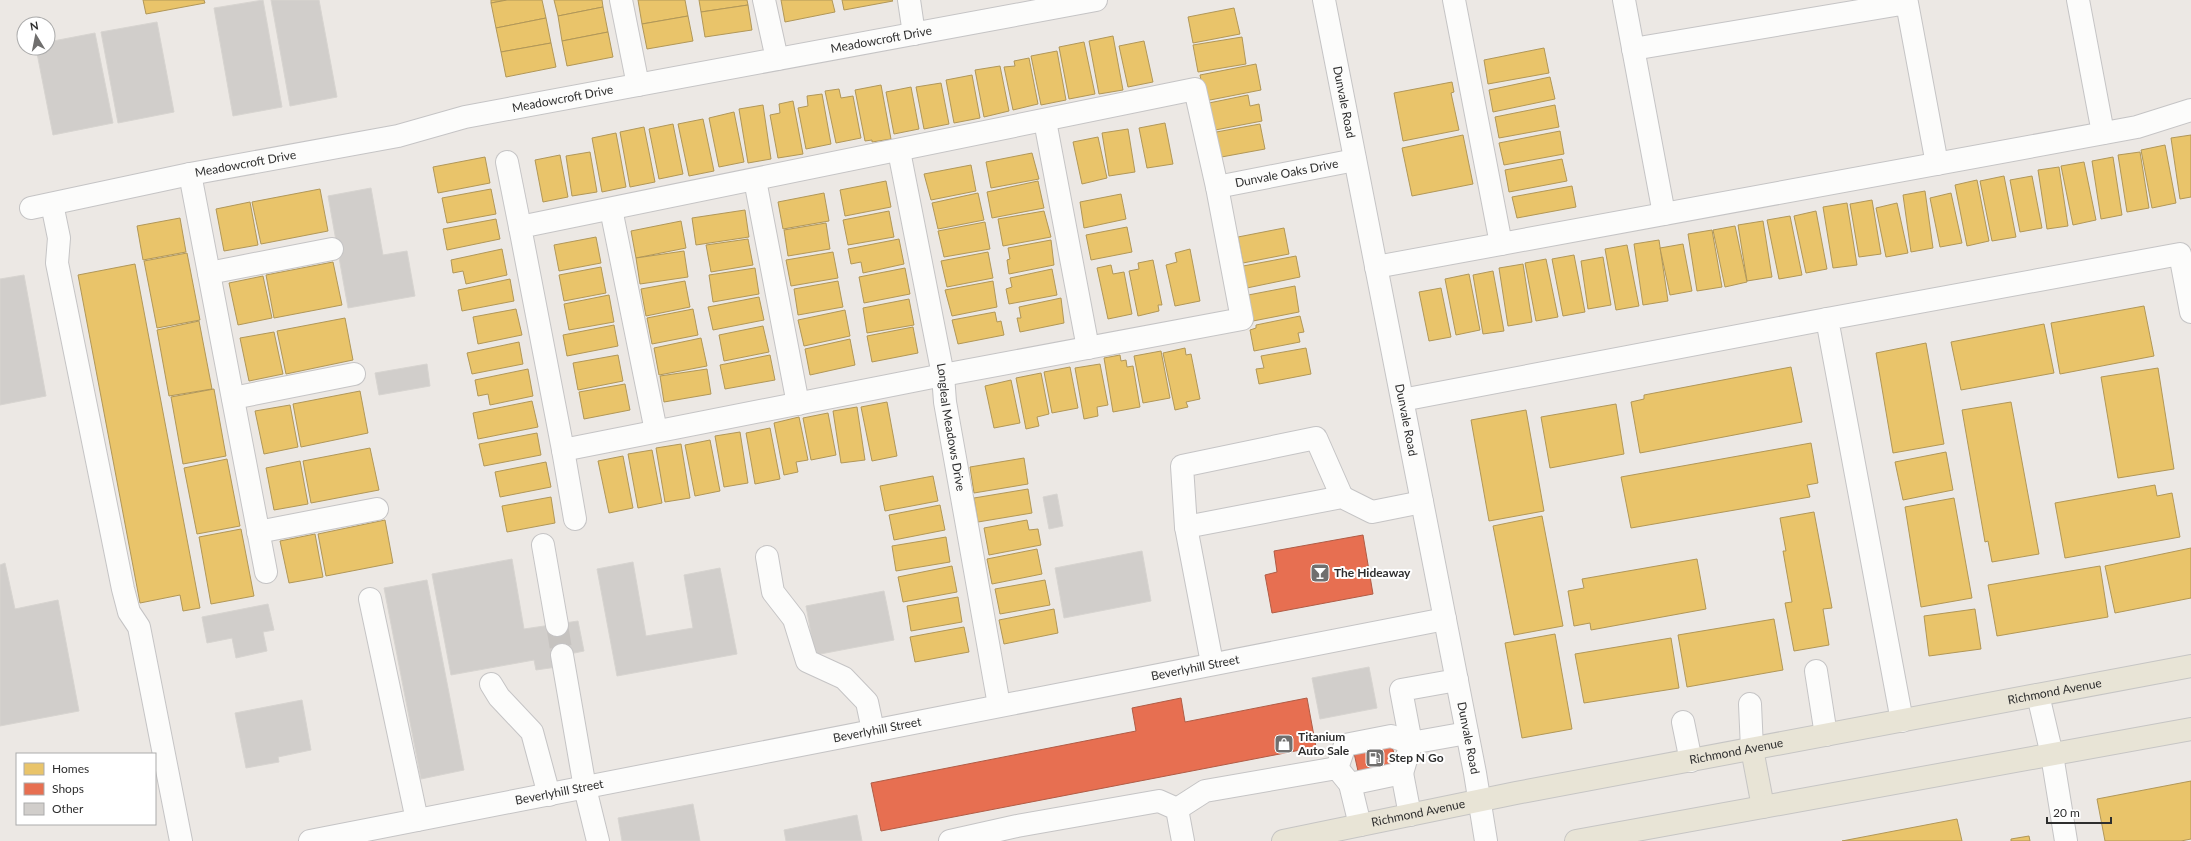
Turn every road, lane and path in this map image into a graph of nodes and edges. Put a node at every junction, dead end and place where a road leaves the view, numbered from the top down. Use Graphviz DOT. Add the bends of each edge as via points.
graph roads {
  1 [pos="621,0"];
  2 [pos="764,0"];
  3 [pos="909,0"];
  4 [pos="1096,0"];
  5 [pos="1324,0"];
  6 [pos="1454,0"];
  7 [pos="1624,0"];
  8 [pos="2078,0"];
  9 [pos="1906,2"];
  10 [pos="1059,3"];
  11 [pos="914,34"];
  12 [pos="1634,49"];
  13 [pos="777,60"];
  14 [pos="638,85"];
  15 [pos="2191,110"];
  16 [pos="1045,121"];
  17 [pos="2103,133"];
  18 [pos="899,151"];
  19 [pos="1355,160"];
  20 [pos="507,162"];
  21 [pos="1937,164"];
  22 [pos="190,174"];
  23 [pos="755,180"];
  24 [pos="1217,187"];
  25 [pos="611,209"];
  26 [pos="1664,214"];
  27 [pos="520,227"];
  28 [pos="1501,244"];
  29 [pos="332,249"];
  30 [pos="1376,267"];
  31 [pos="209,273"];
  32 [pos="2191,312"];
  33 [pos="1827,318"];
  34 [pos="1088,348"];
  35 [pos="354,374"];
  36 [pos="944,375"];
  37 [pos="233,398"];
  38 [pos="1402,400"];
  39 [pos="798,404"];
  40 [pos="656,431"];
  41 [pos="563,450"];
  42 [pos="1342,497"];
  43 [pos="1422,502"];
  44 [pos="377,509"];
  45 [pos="575,519"];
  46 [pos="1186,527"];
  47 [pos="258,532"];
  48 [pos="543,544"];
  49 [pos="767,557"];
  50 [pos="266,572"];
  51 [pos="370,599"];
  52 [pos="1445,619"];
  53 [pos="557,625"];
  54 [pos="562,655"];
  55 [pos="1212,663"];
  56 [pos="2191,666"];
  57 [pos="1816,671"];
  58 [pos="1457,680"];
  59 [pos="491,684"];
  60 [pos="2038,696"];
  61 [pos="1750,704"];
  62 [pos="999,705"];
  63 [pos="1902,721"];
  64 [pos="1683,722"];
  65 [pos="2191,729"];
  66 [pos="873,730"];
  67 [pos="1467,733"];
  68 [pos="1826,735"];
  69 [pos="1411,743"];
  70 [pos="1752,749"];
  71 [pos="2052,755"];
  72 [pos="1691,761"];
  73 [pos="1402,773"];
  74 [pos="1343,776"];
  75 [pos="586,788"];
  76 [pos="549,795"];
  77 [pos="1480,801"];
  78 [pos="1763,807"];
  79 [pos="1177,809"];
  80 [pos="1410,815"];
  81 [pos="417,820"];
  82 [pos="1360,825"];
  83 [pos="1630,836"];
  84 [pos="181,841"];
  85 [pos="310,841"];
  86 [pos="598,841"];
  87 [pos="950,841"];
  88 [pos="1183,841"];
  89 [pos="1283,841"];
  90 [pos="1486,841"];
  91 [pos="1579,841"];
  92 [pos="2066,841"];
  1 -- 14 [label="street"];
  2 -- 13 [label="street"];
  3 -- 11 [label="street"];
  4 -- 10 [label="street, Meadowcroft Drive"];
  5 -- 19 [label="street, Dunvale Road"];
  6 -- 28 [label="street"];
  7 -- 12 [label="street"];
  8 -- 17 [label="street"];
  9 -- 12 [label="street"];
  9 -- 21 [label="street"];
  10 -- 11 [label="street, Meadowcroft Drive"];
  11 -- 13 [label="street, Meadowcroft Drive"];
  12 -- 26 [label="street"];
  13 -- 14 [label="street, Meadowcroft Drive"];
  14 -- 22 [label="street, Meadowcroft Drive" via="466,117 398,136"];
  15 -- 17 [label="street" via="2137,127"];
  16 -- 18 [label="street"];
  16 -- 24 [label="street" via="1195,90"];
  16 -- 34 [label="street"];
  17 -- 21 [label="street"];
  18 -- 23 [label="street"];
  18 -- 36 [label="street, Longleal Meadows Drive"];
  19 -- 24 [label="street, Dunvale Oaks Drive"];
  19 -- 30 [label="street, Dunvale Road"];
  20 -- 27 [label="street"];
  21 -- 26 [label="street"];
  22 -- 31 [label="street"];
  22 -- 84 [label="street, Meadowcroft Drive" via="41,206 59,238 57,263 123,589 129,612 139,627"];
  23 -- 25 [label="street"];
  23 -- 39 [label="street"];
  24 -- 34 [label="street" via="1242,319"];
  25 -- 27 [label="street"];
  25 -- 40 [label="street"];
  26 -- 28 [label="street"];
  27 -- 41 [label="street"];
  28 -- 30 [label="street"];
  29 -- 31 [label="street"];
  30 -- 38 [label="street, Dunvale Road"];
  31 -- 37 [label="street"];
  32 -- 33 [label="street" via="2180,254"];
  33 -- 38 [label="street"];
  33 -- 63 [label="street"];
  34 -- 36 [label="street"];
  35 -- 37 [label="street"];
  36 -- 39 [label="street"];
  36 -- 62 [label="street, Longleal Meadows Drive" via="945,402"];
  37 -- 47 [label="street"];
  38 -- 43 [label="street, Dunvale Road"];
  39 -- 40 [label="street"];
  40 -- 41 [label="street"];
  41 -- 45 [label="street"];
  42 -- 43 [label="street" via="1372,512"];
  42 -- 46 [label="street"];
  42 -- 46 [label="street" via="1316,438 1182,466"];
  43 -- 52 [label="street, Dunvale Road"];
  44 -- 47 [label="street"];
  46 -- 55 [label="street"];
  47 -- 50 [label="street"];
  48 -- 53 [label="street"];
  49 -- 66 [label="street" via="773,592 794,619 807,662 844,678 867,702"];
  51 -- 81 [label="street"];
  52 -- 55 [label="street, Beverlyhill Street"];
  52 -- 58 [label="street, Dunvale Road"];
  54 -- 75 [label="street"];
  55 -- 62 [label="street, Beverlyhill Street"];
  56 -- 60 [label="main road, Richmond Avenue"];
  57 -- 68 [label="street"];
  58 -- 67 [label="street, Dunvale Road"];
  58 -- 69 [label="street" via="1401,690"];
  59 -- 76 [label="street" via="499,697 532,732"];
  60 -- 63 [label="main road, Richmond Avenue"];
  60 -- 71 [label="street"];
  61 -- 70 [label="street"];
  62 -- 66 [label="street, Beverlyhill Street"];
  63 -- 68 [label="main road, Richmond Avenue"];
  64 -- 72 [label="street"];
  65 -- 71 [label="main road"];
  66 -- 75 [label="street, Beverlyhill Street"];
  67 -- 69 [label="street"];
  67 -- 77 [label="street, Dunvale Road"];
  68 -- 70 [label="main road, Richmond Avenue"];
  69 -- 73 [label="street"];
  69 -- 74 [label="street" via="1391,736 1345,745"];
  70 -- 72 [label="main road, Richmond Avenue"];
  70 -- 78 [label="main road"];
  71 -- 78 [label="main road"];
  71 -- 92 [label="street"];
  72 -- 77 [label="main road, Richmond Avenue"];
  73 -- 74 [label="street"];
  73 -- 80 [label="street"];
  74 -- 79 [label="street" via="1205,791"];
  74 -- 82 [label="street"];
  75 -- 76 [label="street, Beverlyhill Street"];
  75 -- 86 [label="street"];
  76 -- 81 [label="street, Beverlyhill Street"];
  77 -- 80 [label="main road, Richmond Avenue"];
  77 -- 90 [label="street, Dunvale Road"];
  78 -- 83 [label="main road"];
  79 -- 87 [label="street" via="1158,802 1017,826"];
  79 -- 88 [label="street"];
  80 -- 82 [label="main road, Richmond Avenue"];
  81 -- 85 [label="street, Beverlyhill Street"];
  82 -- 89 [label="main road, Richmond Avenue"];
  83 -- 91 [label="main road"];
}
